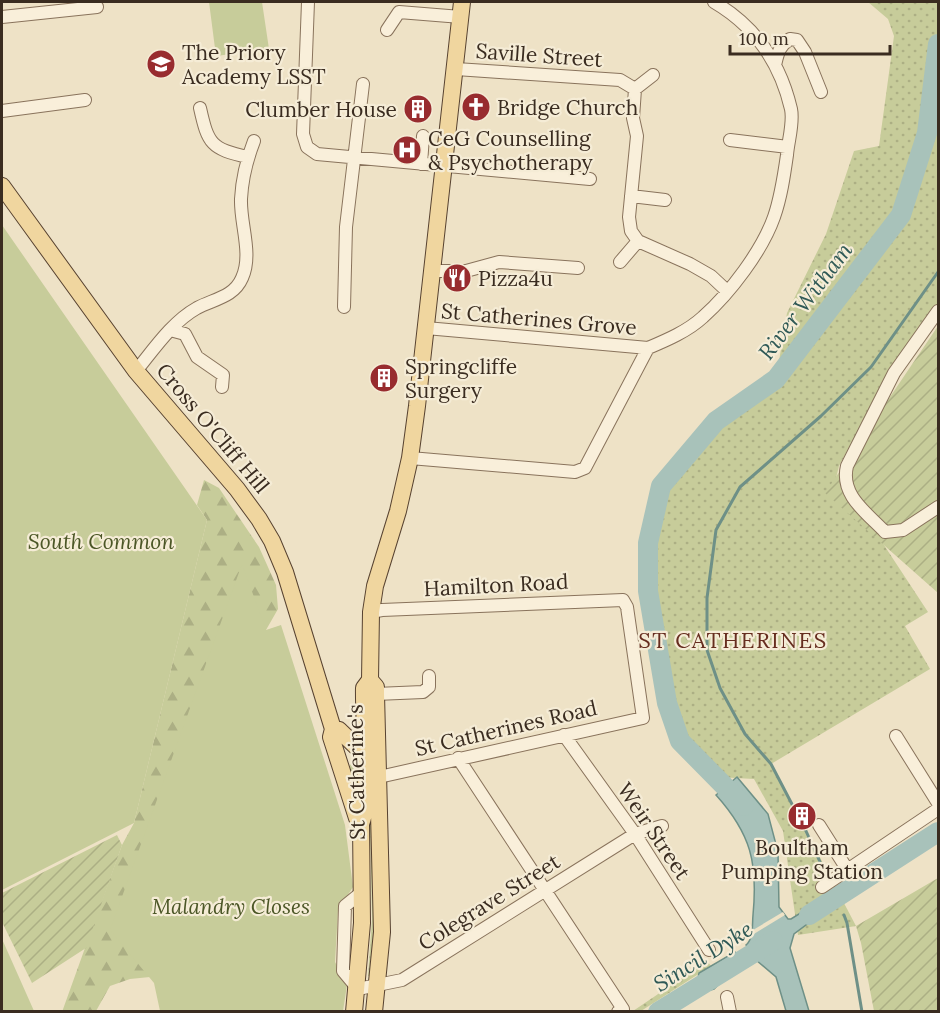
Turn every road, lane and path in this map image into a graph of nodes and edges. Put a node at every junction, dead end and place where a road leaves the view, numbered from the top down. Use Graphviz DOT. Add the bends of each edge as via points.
graph roads {
  1 [pos="308,2"];
  2 [pos="714,2"];
  3 [pos="98,7"];
  4 [pos="399,7"];
  5 [pos="462,9"];
  6 [pos="2,17"];
  7 [pos="387,30"];
  8 [pos="775,66"];
  9 [pos="456,69"];
  10 [pos="653,75"];
  11 [pos="363,84"];
  12 [pos="635,89"];
  13 [pos="821,92"];
  14 [pos="85,100"];
  15 [pos="200,108"];
  16 [pos="2,111"];
  17 [pos="423,136"];
  18 [pos="730,140"];
  19 [pos="254,141"];
  20 [pos="788,147"];
  21 [pos="248,157"];
  22 [pos="354,158"];
  23 [pos="421,164"];
  24 [pos="445,166"];
  25 [pos="590,179"];
  26 [pos="2,186"];
  27 [pos="631,196"];
  28 [pos="665,200"];
  29 [pos="638,241"];
  30 [pos="620,262"];
  31 [pos="578,268"];
  32 [pos="432,271"];
  33 [pos="727,291"];
  34 [pos="344,307"];
  35 [pos="939,311"];
  36 [pos="426,328"];
  37 [pos="170,330"];
  38 [pos="648,348"];
  39 [pos="136,371"];
  40 [pos="222,387"];
  41 [pos="410,458"];
  42 [pos="939,507"];
  43 [pos="371,612"];
  44 [pos="429,676"];
  45 [pos="373,687"];
  46 [pos="363,709"];
  47 [pos="642,718"];
  48 [pos="331,723"];
  49 [pos="564,735"];
  50 [pos="896,736"];
  51 [pos="365,755"];
  52 [pos="458,758"];
  53 [pos="379,774"];
  54 [pos="939,803"];
  55 [pos="939,809"];
  56 [pos="360,823"];
  57 [pos="819,825"];
  58 [pos="662,826"];
  59 [pos="635,834"];
  60 [pos="847,869"];
  61 [pos="822,888"];
  62 [pos="544,890"];
  63 [pos="709,950"];
  64 [pos="378,984"];
  65 [pos="358,989"];
  66 [pos="727,997"];
  67 [pos="620,1010"];
  68 [pos="354,1011"];
  69 [pos="374,1011"];
  70 [pos="730,1011"];
  1 -- 22 [label="street" via="303,134 307,147 317,154"];
  2 -- 8 [label="street, St Catherines Grove" via="735,14 755,33"];
  3 -- 6 [label="street"];
  4 -- 5 [label="street"];
  4 -- 7 [label="street"];
  5 -- 9 [label="main road"];
  8 -- 13 [label="street" via="782,44 797,40"];
  8 -- 20 [label="street, St Catherines Grove" via="791,112"];
  9 -- 12 [label="street, Saville Street" via="613,80"];
  9 -- 24 [label="main road"];
  10 -- 12 [label="street"];
  11 -- 22 [label="street"];
  12 -- 27 [label="street" via="633,118 637,136"];
  14 -- 16 [label="street"];
  15 -- 21 [label="street" via="205,133 216,147"];
  17 -- 23 [label="street"];
  18 -- 20 [label="street"];
  19 -- 21 [label="street"];
  20 -- 33 [label="street, St Catherines Grove" via="773,218 752,259"];
  21 -- 37 [label="street" via="241,200 246,257 242,278 228,295 196,308"];
  22 -- 23 [label="street"];
  22 -- 34 [label="street" via="346,228"];
  23 -- 24 [label="street"];
  24 -- 25 [label="street"];
  24 -- 32 [label="main road"];
  26 -- 39 [label="main road, Cross O'Cliff Hill"];
  27 -- 28 [label="street"];
  27 -- 29 [label="street" via="631,231"];
  29 -- 30 [label="street"];
  29 -- 33 [label="street" via="690,264"];
  31 -- 32 [label="street" via="499,262 466,271"];
  32 -- 36 [label="main road"];
  33 -- 38 [label="street, St Catherines Grove" via="703,318"];
  35 -- 42 [label="street" via="894,373 844,476 849,492 885,532 903,530"];
  36 -- 38 [label="street, St Catherines Grove"];
  36 -- 41 [label="main road"];
  37 -- 39 [label="street"];
  37 -- 40 [label="street" via="185,334 197,357 223,375"];
  38 -- 41 [label="street, St Catherines Grove" via="585,468 575,472"];
  39 -- 48 [label="main road, Cross O'Cliff Hill" via="237,489 272,541"];
  41 -- 43 [label="main road"];
  43 -- 45 [label="main road"];
  43 -- 47 [label="street, Hamilton Road" via="623,600"];
  44 -- 45 [label="street" via="429,687 423,692"];
  45 -- 46 [label="main road, St Catherine's" via="364,688"];
  45 -- 53 [label="main road, St Catherine's"];
  46 -- 48 [label="main road" via="354,718"];
  46 -- 51 [label="main road, St Catherine's"];
  47 -- 49 [label="street, St Catherines Road"];
  48 -- 51 [label="main road"];
  48 -- 56 [label="main road, St Catherine's" via="340,770"];
  49 -- 52 [label="street, St Catherines Road"];
  49 -- 59 [label="street, Weir Street"];
  50 -- 54 [label="street"];
  51 -- 53 [label="main road"];
  51 -- 56 [label="main road, St Catherine's" via="364,817"];
  52 -- 53 [label="street, St Catherines Road"];
  52 -- 62 [label="street"];
  53 -- 64 [label="main road, St Catherine's" via="382,932"];
  55 -- 60 [label="street"];
  56 -- 65 [label="main road, St Catherine's" via="362,923"];
  57 -- 60 [label="street"];
  58 -- 59 [label="street, Colegrave Street"];
  59 -- 62 [label="street, Colegrave Street"];
  59 -- 63 [label="street, Weir Street"];
  60 -- 61 [label="street"];
  62 -- 64 [label="street, Colegrave Street" via="402,980"];
  62 -- 67 [label="street"];
  64 -- 65 [label="street, Colegrave Street"];
  64 -- 69 [label="main road, St Catherine's"];
  65 -- 68 [label="main road, St Catherine's"];
  66 -- 70 [label="street"];
}
